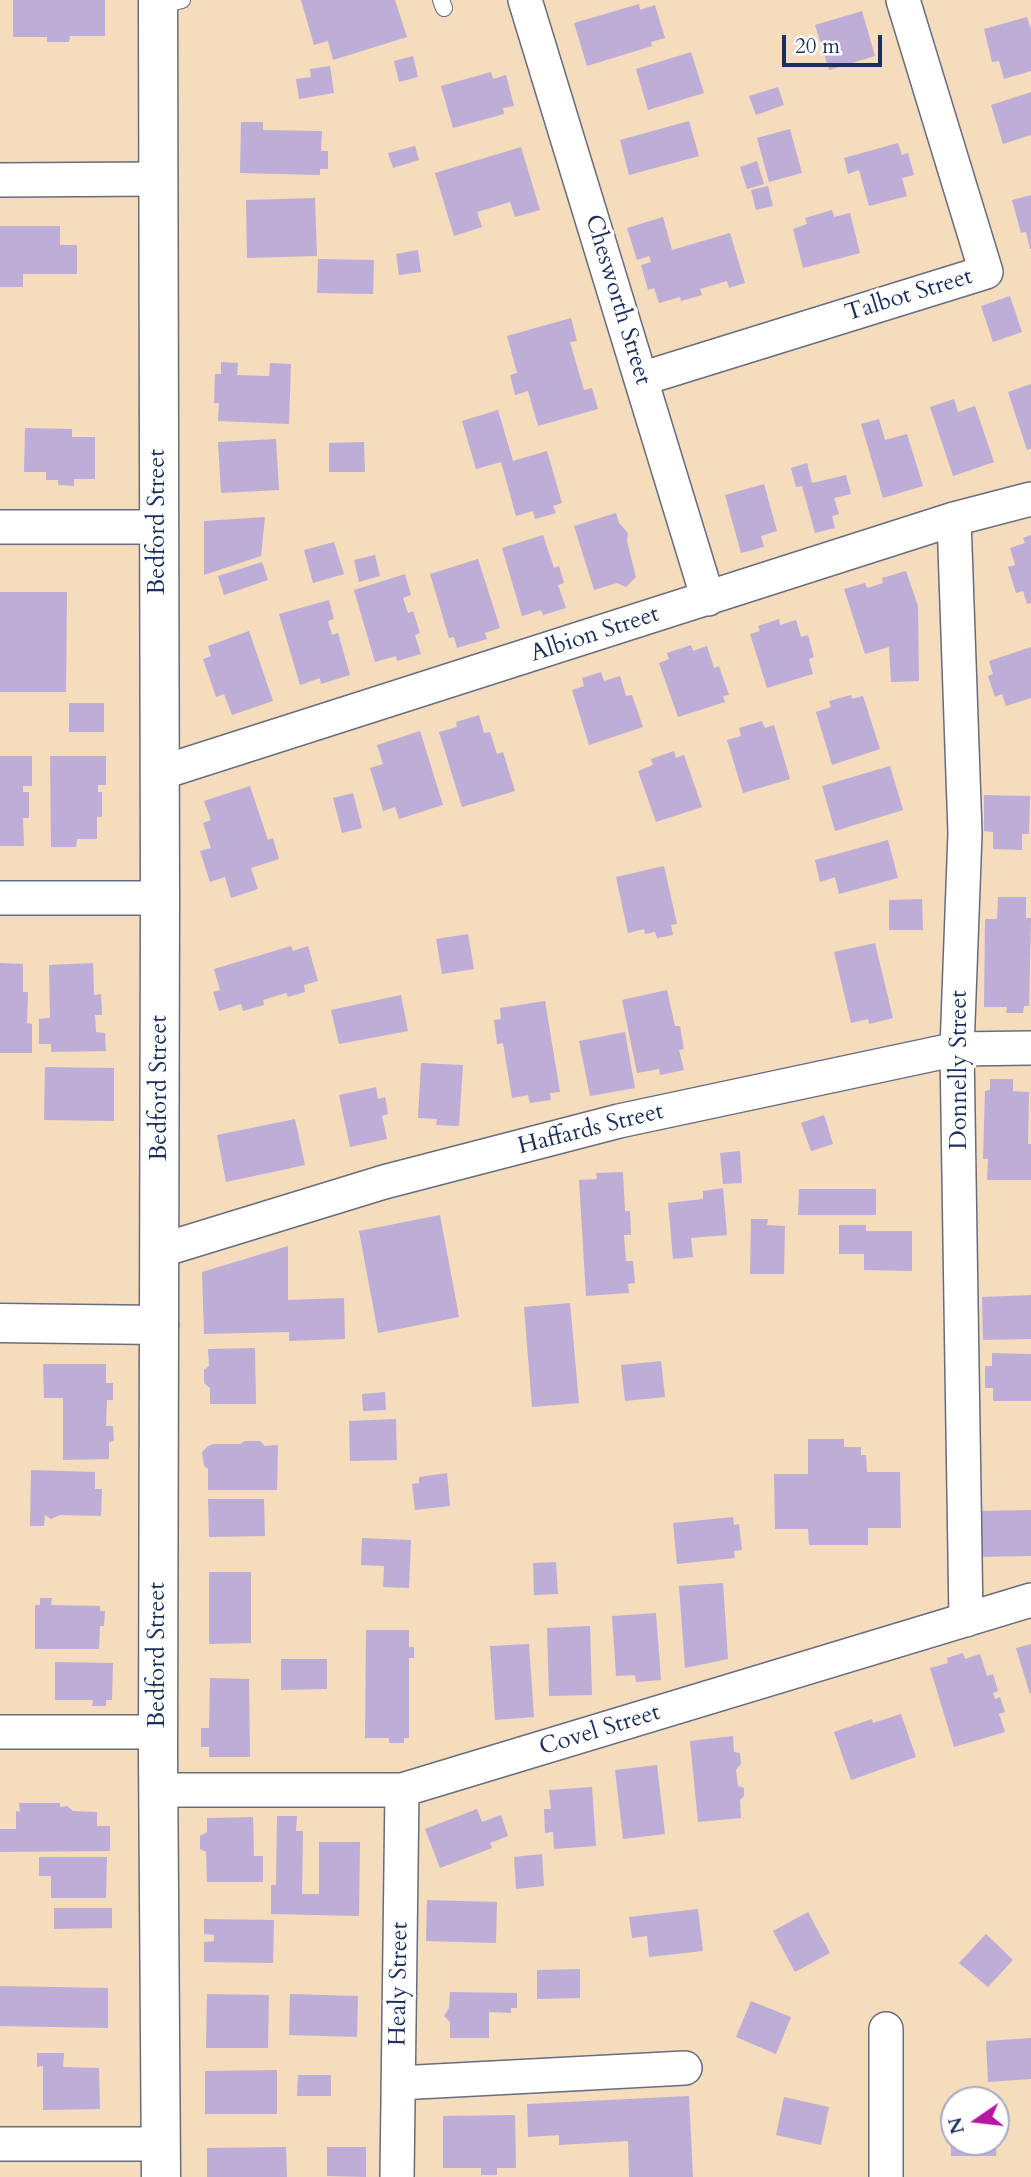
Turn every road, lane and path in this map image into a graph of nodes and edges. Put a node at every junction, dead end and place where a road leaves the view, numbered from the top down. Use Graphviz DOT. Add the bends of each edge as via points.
graph roads {
  1 [pos="525,0"];
  2 [pos="903,0"];
  3 [pos="166,2"];
  4 [pos="158,179"];
  5 [pos="0,180"];
  6 [pos="641,379"];
  7 [pos="1031,499"];
  8 [pos="954,519"];
  9 [pos="0,527"];
  10 [pos="158,527"];
  11 [pos="708,599"];
  12 [pos="160,773"];
  13 [pos="0,898"];
  14 [pos="160,898"];
  15 [pos="1031,1048"];
  16 [pos="957,1049"];
  17 [pos="159,1251"];
  18 [pos="0,1323"];
  19 [pos="159,1325"];
  20 [pos="1031,1600"];
  21 [pos="966,1620"];
  22 [pos="0,1732"];
  23 [pos="158,1732"];
  24 [pos="158,1790"];
  25 [pos="402,1790"];
  26 [pos="886,2029"];
  27 [pos="685,2068"];
  28 [pos="398,2083"];
  29 [pos="0,2144"];
  30 [pos="160,2160"];
  31 [pos="397,2177"];
  32 [pos="886,2177"];
  1 -- 6 [label="street, Chesworth Street"];
  2 -- 6 [label="street, Talbot Street" via="986,272"];
  3 -- 4 [label="main road, Bedford Street"];
  4 -- 5 [label="street"];
  4 -- 10 [label="main road, Bedford Street"];
  6 -- 11 [label="street, Chesworth Street"];
  7 -- 8 [label="street, Albion Street"];
  8 -- 11 [label="street, Albion Street"];
  8 -- 16 [label="street, Donnelly Street" via="965,833"];
  9 -- 10 [label="street"];
  10 -- 12 [label="main road, Bedford Street"];
  11 -- 12 [label="street, Albion Street"];
  12 -- 14 [label="main road, Bedford Street"];
  13 -- 14 [label="street"];
  14 -- 17 [label="main road, Bedford Street"];
  15 -- 16 [label="street, Haffards Street"];
  16 -- 17 [label="street, Haffards Street" via="619,1121 384,1182"];
  16 -- 21 [label="street, Donnelly Street"];
  17 -- 19 [label="main road, Bedford Street"];
  18 -- 19 [label="main road"];
  19 -- 23 [label="main road, Bedford Street"];
  20 -- 21 [label="street, Covel Street"];
  21 -- 25 [label="street, Covel Street"];
  22 -- 23 [label="street"];
  23 -- 24 [label="main road, Bedford Street"];
  24 -- 25 [label="street, Covel Street"];
  24 -- 30 [label="main road, Bedford Street"];
  25 -- 28 [label="street, Healy Street"];
  26 -- 32 [label="street"];
  27 -- 28 [label="street"];
  28 -- 31 [label="street, Healy Street"];
  29 -- 30 [label="street"];
}
